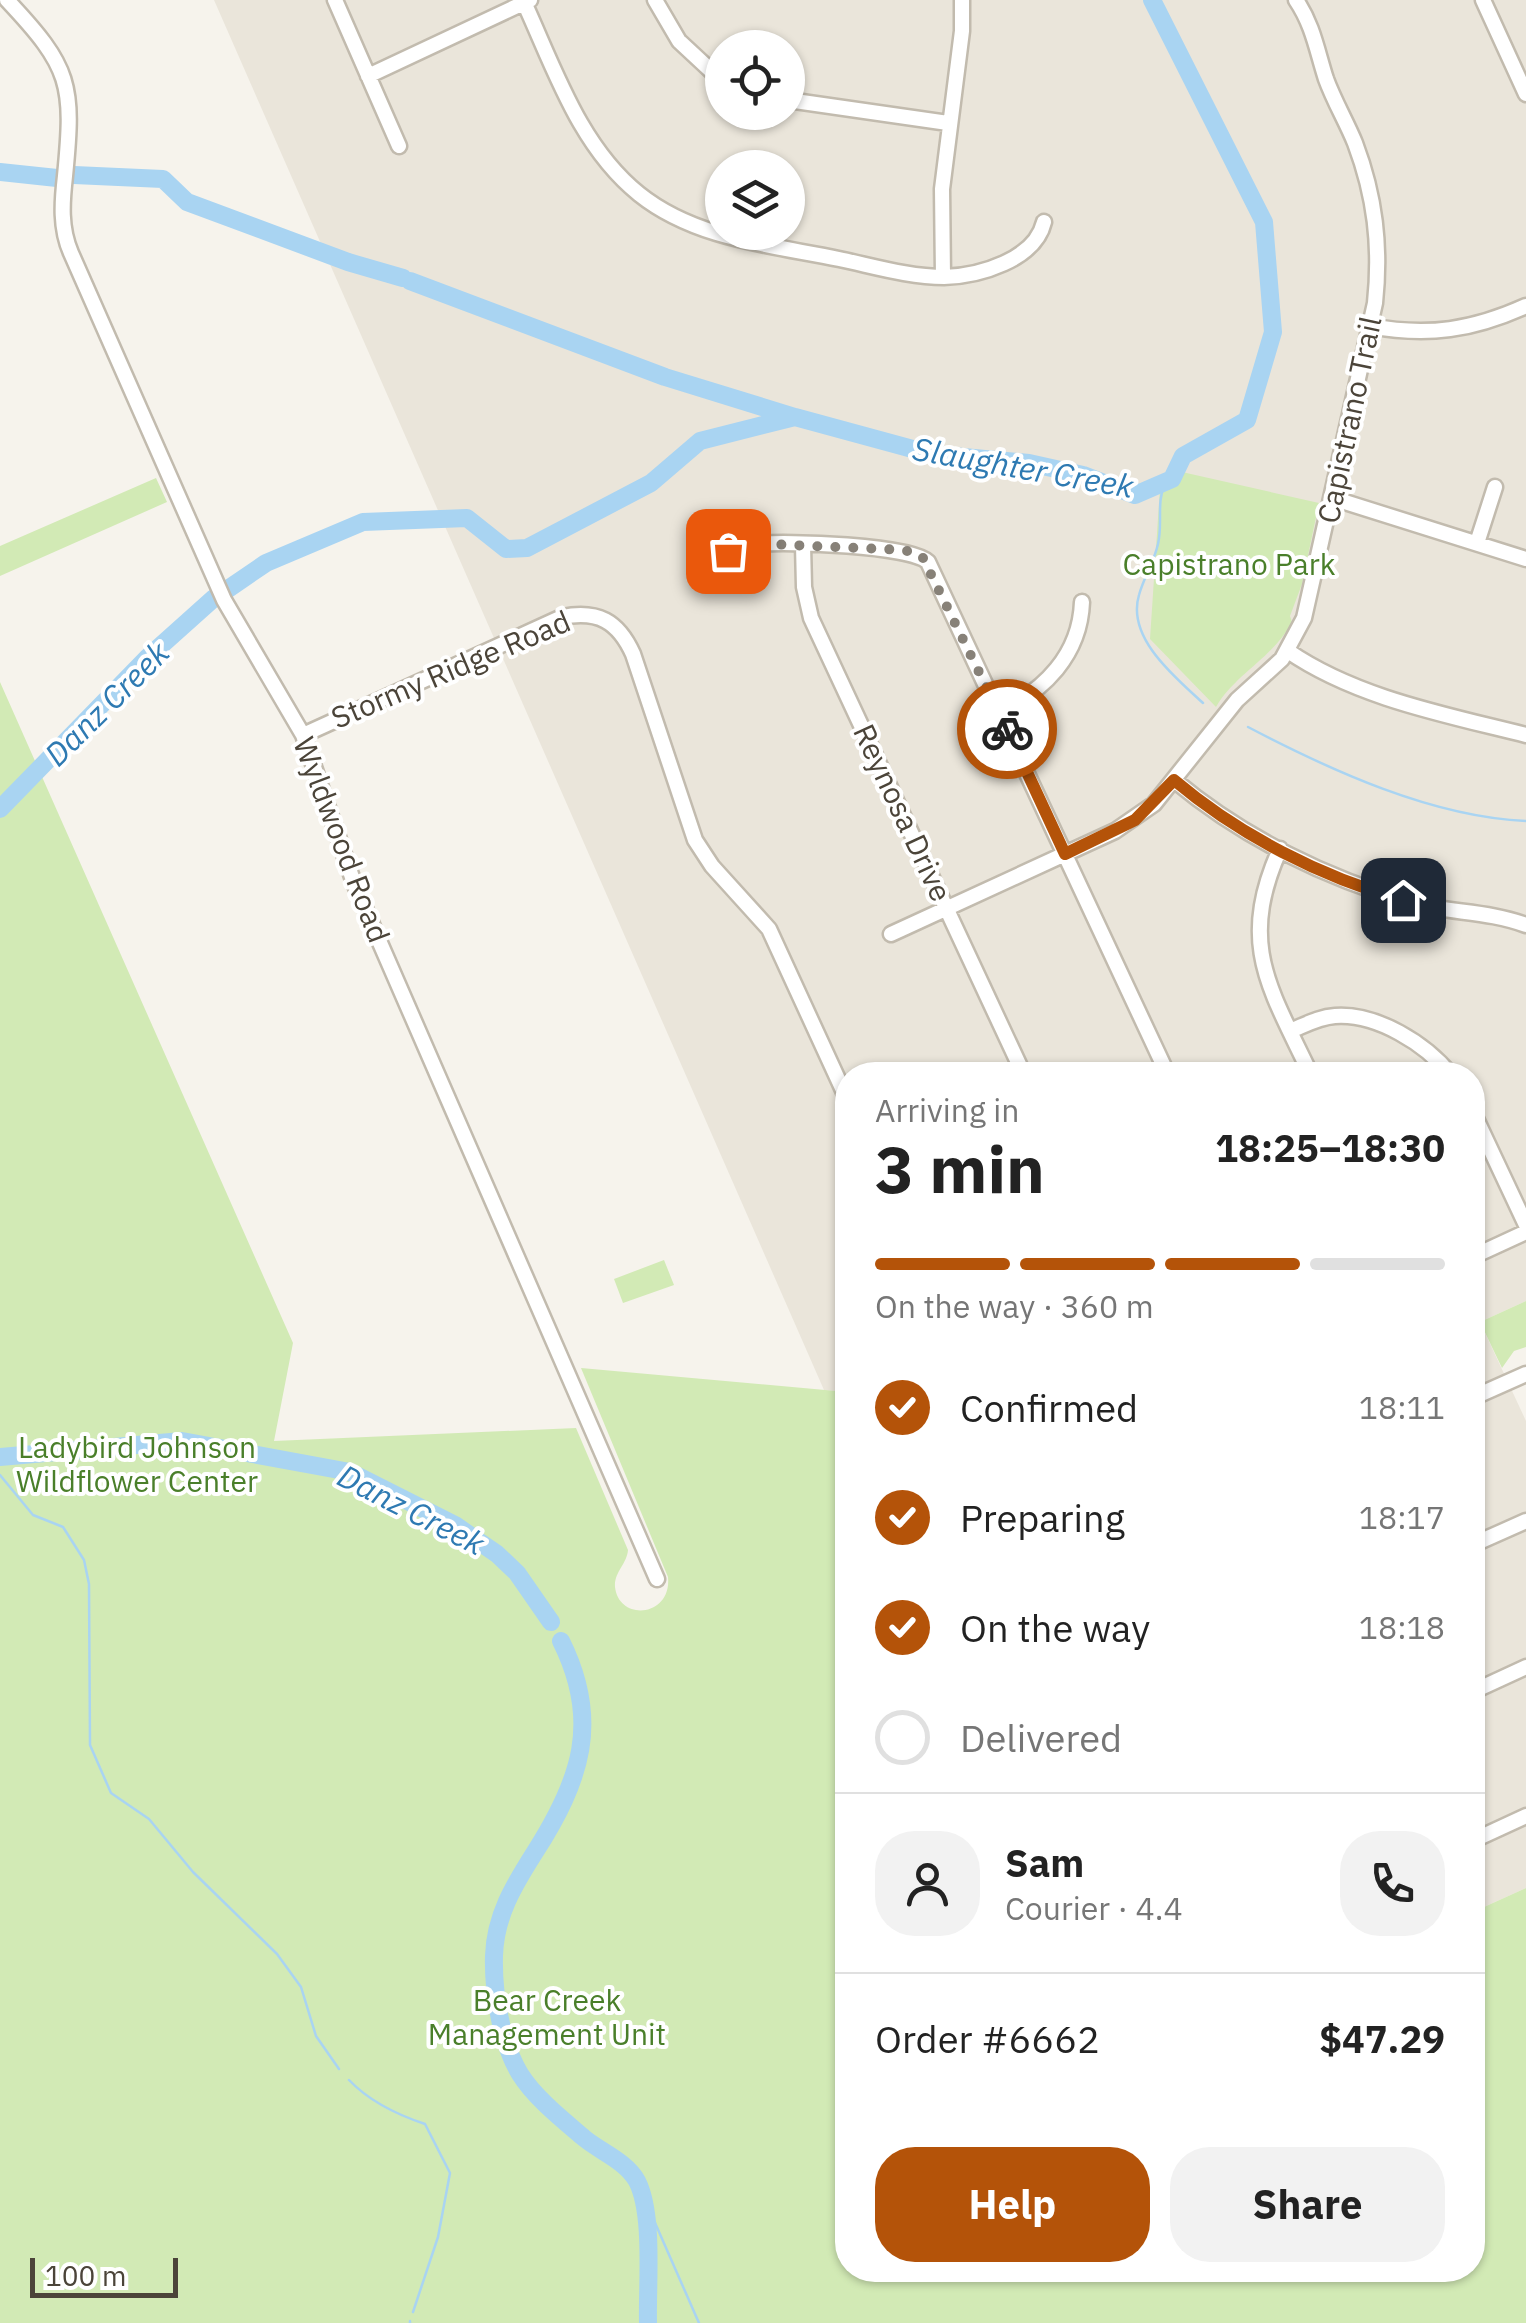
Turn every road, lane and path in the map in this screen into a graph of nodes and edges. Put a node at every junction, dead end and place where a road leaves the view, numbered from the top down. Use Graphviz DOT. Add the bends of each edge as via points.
graph roads {
  1 [pos="7,0"];
  2 [pos="335,0"];
  3 [pos="656,0"];
  4 [pos="962,0"];
  5 [pos="1296,0"];
  6 [pos="1483,0"];
  7 [pos="526,1"];
  8 [pos="705,66"];
  9 [pos="368,76"];
  10 [pos="1526,94"];
  11 [pos="805,102"];
  12 [pos="948,123"];
  13 [pos="399,146"];
  14 [pos="1044,222"];
  15 [pos="943,277"];
  16 [pos="1526,306"];
  17 [pos="1370,326"];
  18 [pos="1496,487"];
  19 [pos="1332,498"];
  20 [pos="1477,543"];
  21 [pos="803,545"];
  22 [pos="713,557"];
  23 [pos="1526,559"];
  24 [pos="1082,602"];
  25 [pos="1288,651"];
  26 [pos="999,712"];
  27 [pos="1526,734"];
  28 [pos="303,735"];
  29 [pos="1174,780"];
  30 [pos="1280,849"];
  31 [pos="1065,854"];
  32 [pos="946,909"];
  33 [pos="1526,926"];
  34 [pos="890,934"];
  35 [pos="1290,1031"];
  36 [pos="1018,1062"];
  37 [pos="1162,1062"];
  38 [pos="1304,1062"];
  39 [pos="1437,1062"];
  40 [pos="835,1073"];
  41 [pos="1485,1139"];
  42 [pos="1526,1229"];
  43 [pos="1485,1250"];
  44 [pos="1526,1374"];
  45 [pos="1485,1392"];
  46 [pos="1526,1520"];
  47 [pos="1485,1539"];
  48 [pos="657,1579"];
  49 [pos="1526,1667"];
  50 [pos="1485,1686"];
  51 [pos="1522,1818"];
  52 [pos="1485,1834"];
  53 [pos="1526,1834"];
  1 -- 28 [label="street, Wyldwood Road" via="44,39 67,85 67,244 224,600"];
  2 -- 9 [label="street"];
  3 -- 8 [label="street" via="679,42"];
  4 -- 12 [label="street"];
  5 -- 17 [label="street, Capistrano Trail" via="1372,193 1379,263"];
  6 -- 10 [label="street"];
  7 -- 9 [label="street"];
  7 -- 15 [label="street" via="594,146 656,206 711,232"];
  9 -- 13 [label="street"];
  11 -- 12 [label="street"];
  12 -- 15 [label="street"];
  14 -- 15 [label="street" via="1038,238 1012,258"];
  16 -- 17 [label="street" via="1444,332"];
  17 -- 19 [label="street, Capistrano Trail"];
  18 -- 20 [label="street"];
  19 -- 20 [label="street"];
  19 -- 25 [label="street, Capistrano Trail" via="1309,608"];
  20 -- 23 [label="street"];
  21 -- 22 [label="street" via="755,544"];
  21 -- 26 [label="street" via="922,556"];
  21 -- 32 [label="street, Reynosa Drive" via="811,618"];
  24 -- 26 [label="street" via="1081,621 1053,677"];
  25 -- 27 [label="street" via="1346,683"];
  25 -- 29 [label="street, Capistrano Trail" via="1237,700"];
  26 -- 31 [label="street"];
  28 -- 40 [label="street, Stormy Ridge Road" via="562,617 601,616 619,628 633,654 695,840 769,929"];
  28 -- 48 [label="street, Wyldwood Road" via="354,882"];
  29 -- 30 [label="street" via="1218,817"];
  29 -- 31 [label="street, Capistrano Trail" via="1135,820"];
  30 -- 33 [label="street" via="1369,890"];
  30 -- 35 [label="street" via="1263,889 1258,931 1266,976"];
  31 -- 32 [label="street, Capistrano Trail"];
  31 -- 37 [label="street"];
  32 -- 34 [label="street, Capistrano Trail"];
  32 -- 36 [label="street, Reynosa Drive"];
  35 -- 38 [label="street"];
  35 -- 39 [label="street" via="1323,1018 1361,1018 1420,1046"];
  41 -- 42 [label="street"];
  42 -- 43 [label="street"];
  44 -- 45 [label="street"];
  46 -- 47 [label="street"];
  49 -- 50 [label="street"];
  51 -- 52 [label="street"];
  51 -- 53 [label="street"];
}
